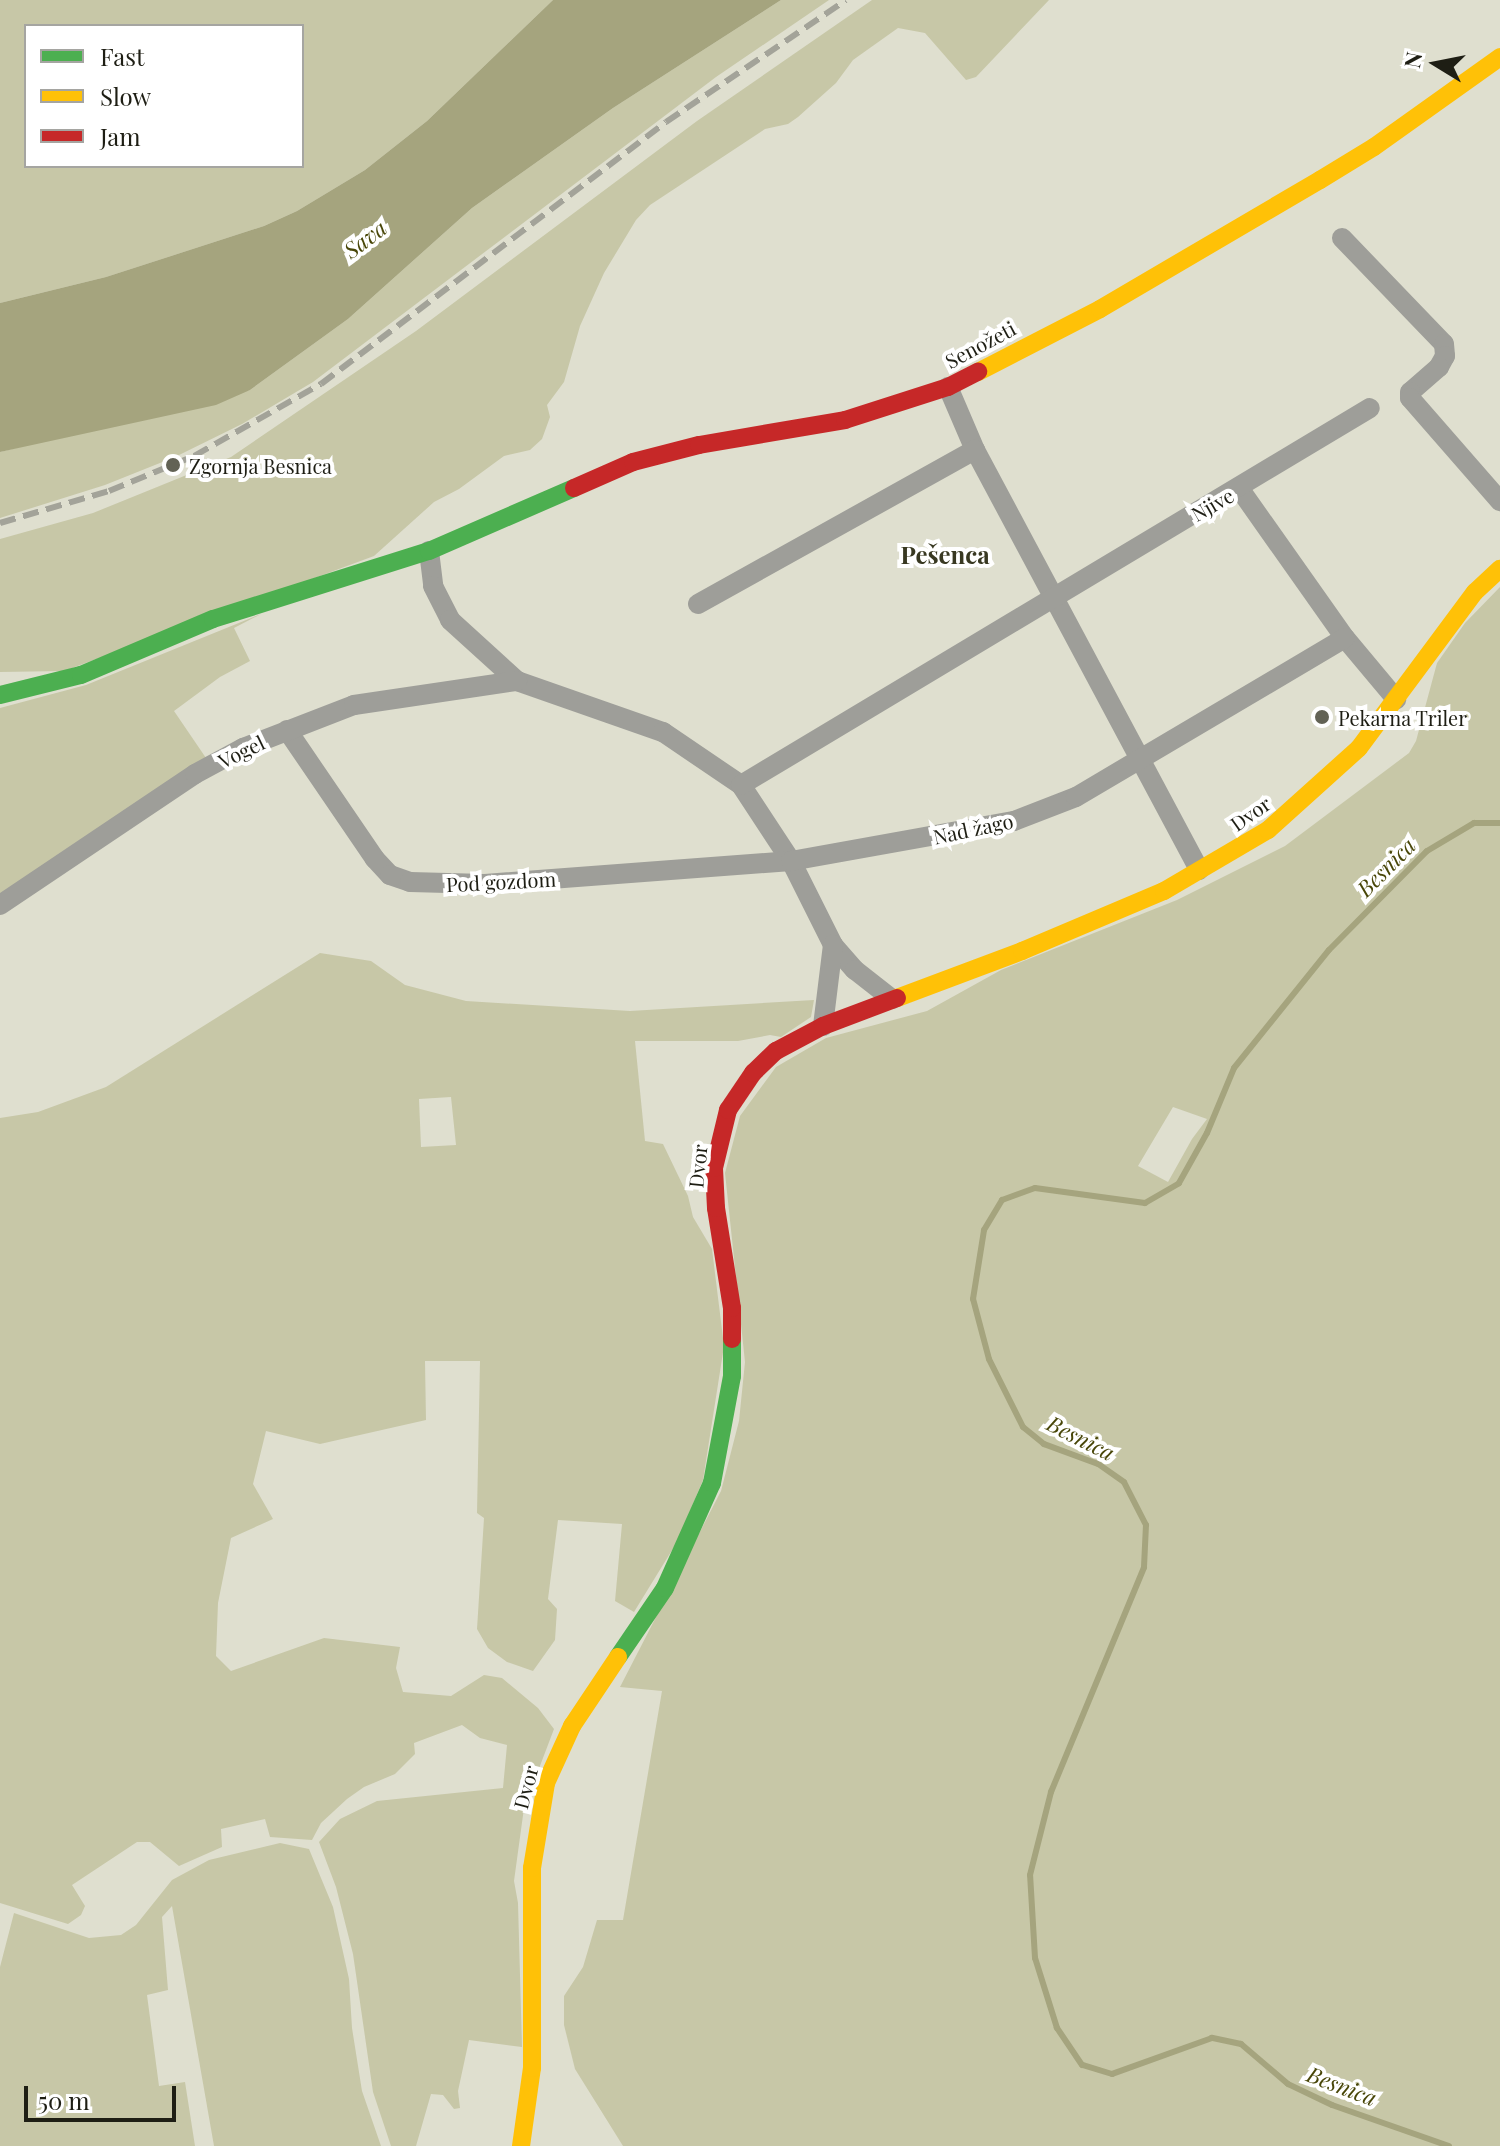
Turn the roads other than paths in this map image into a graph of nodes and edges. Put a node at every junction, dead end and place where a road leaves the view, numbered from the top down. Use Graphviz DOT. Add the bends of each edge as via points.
graph roads {
  1 [pos="1500,57"];
  2 [pos="1342,238"];
  3 [pos="948,387"];
  4 [pos="1370,408"];
  5 [pos="975,450"];
  6 [pos="1239,488"];
  7 [pos="1500,501"];
  8 [pos="429,551"];
  9 [pos="1500,569"];
  10 [pos="1052,597"];
  11 [pos="698,604"];
  12 [pos="1345,638"];
  13 [pos="517,681"];
  14 [pos="0,695"];
  15 [pos="1396,699"];
  16 [pos="287,730"];
  17 [pos="1143,761"];
  18 [pos="741,785"];
  19 [pos="791,861"];
  20 [pos="1199,870"];
  21 [pos="0,905"];
  22 [pos="833,945"];
  23 [pos="892,999"];
  24 [pos="823,1026"];
  25 [pos="521,2146"];
  1 -- 3 [label="street, Senožeti" via="1320,180 1100,309"];
  2 -- 7 [label="street" via="1444,344 1439,367 1410,392 1410,398"];
  3 -- 5 [label="street"];
  3 -- 8 [label="street, Senožeti" via="845,420 633,462"];
  4 -- 6 [label="street, Njive"];
  5 -- 10 [label="street"];
  5 -- 11 [label="street"];
  6 -- 10 [label="street, Njive"];
  6 -- 12 [label="street"];
  8 -- 13 [label="street" via="433,586 450,620"];
  8 -- 14 [label="street" via="213,619 81,675"];
  9 -- 15 [label="street, Dvor" via="1475,592"];
  10 -- 17 [label="street"];
  10 -- 18 [label="street, Njive"];
  12 -- 15 [label="street"];
  12 -- 17 [label="street, Nad žago"];
  13 -- 16 [label="street, Vogel" via="354,705"];
  13 -- 18 [label="street" via="663,732"];
  15 -- 20 [label="street, Dvor" via="1359,748 1285,816"];
  16 -- 19 [label="street, Pod gozdom" via="375,859 390,875 410,882 485,884"];
  16 -- 21 [label="street, Vogel" via="195,774"];
  17 -- 19 [label="street, Nad žago" via="1076,797 1014,821"];
  17 -- 20 [label="street"];
  18 -- 19 [label="street"];
  19 -- 22 [label="street"];
  20 -- 23 [label="street, Dvor" via="1093,921"];
  22 -- 23 [label="street"];
  22 -- 24 [label="street"];
  23 -- 24 [label="street, Dvor"];
  24 -- 25 [label="street, Dvor" via="776,1051 728,1110 714,1168 732,1308 732,1376 712,1483 665,1588 586,1703 559,1748 546,1783 532,1868 532,2068"];
}
